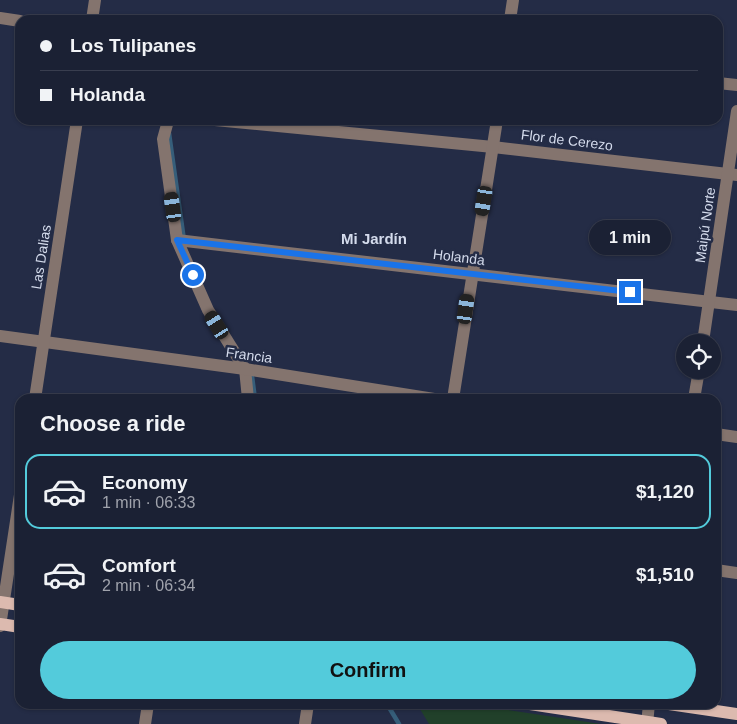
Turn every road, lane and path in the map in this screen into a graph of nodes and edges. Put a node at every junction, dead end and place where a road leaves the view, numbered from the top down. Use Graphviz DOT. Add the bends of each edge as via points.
graph roads {
  1 [pos="95,0"];
  2 [pos="513,0"];
  3 [pos="93,15"];
  4 [pos="511,15"];
  5 [pos="0,18"];
  6 [pos="15,20"];
  7 [pos="723,84"];
  8 [pos="737,85"];
  9 [pos="737,111"];
  10 [pos="76,125"];
  11 [pos="167,125"];
  12 [pos="268,125"];
  13 [pos="496,125"];
  14 [pos="493,146"];
  15 [pos="732,174"];
  16 [pos="177,240"];
  17 [pos="472,273"];
  18 [pos="709,302"];
  19 [pos="737,305"];
  20 [pos="704,334"];
  21 [pos="0,336"];
  22 [pos="43,343"];
  23 [pos="244,369"];
  24 [pos="697,379"];
  25 [pos="35,394"];
  26 [pos="247,394"];
  27 [pos="402,394"];
  28 [pos="454,394"];
  29 [pos="695,394"];
  30 [pos="721,435"];
  31 [pos="737,437"];
  32 [pos="15,525"];
  33 [pos="721,571"];
  34 [pos="737,573"];
  35 [pos="2,602"];
  36 [pos="15,604"];
  37 [pos="0,624"];
  38 [pos="15,626"];
  39 [pos="147,709"];
  40 [pos="307,709"];
  41 [pos="561,709"];
  42 [pos="648,709"];
  43 [pos="703,709"];
  44 [pos="737,714"];
  45 [pos="647,723"];
  46 [pos="145,724"];
  47 [pos="305,724"];
  48 [pos="661,724"];
  1 -- 3 [label="street"];
  2 -- 4 [label="street"];
  5 -- 6 [label="street"];
  7 -- 8 [label="street"];
  9 -- 15 [label="street, Maipú Norte"];
  10 -- 22 [label="street, Las Dalias"];
  11 -- 16 [label="street" via="163,140"];
  12 -- 14 [label="street, Flor de Cerezo"];
  13 -- 14 [label="street"];
  14 -- 15 [label="street, Flor de Cerezo"];
  14 -- 17 [label="street"];
  15 -- 18 [label="street, Maipú Norte"];
  16 -- 17 [label="street, Holanda"];
  16 -- 23 [label="street" via="208,310"];
  17 -- 18 [label="street, Holanda"];
  17 -- 28 [label="street"];
  18 -- 19 [label="street, Holanda"];
  18 -- 20 [label="street, Maipú Norte"];
  21 -- 22 [label="street, Francia"];
  22 -- 23 [label="street, Francia"];
  22 -- 25 [label="street, Las Dalias"];
  23 -- 26 [label="street"];
  23 -- 27 [label="street, Francia"];
  24 -- 29 [label="street"];
  30 -- 31 [label="street"];
  32 -- 35 [label="street"];
  33 -- 34 [label="street"];
  35 -- 36 [label="main road"];
  35 -- 37 [label="street"];
  37 -- 38 [label="main road"];
  39 -- 46 [label="street"];
  40 -- 47 [label="street"];
  41 -- 45 [label="main road"];
  42 -- 45 [label="street"];
  43 -- 44 [label="main road"];
  45 -- 48 [label="main road"];
}
